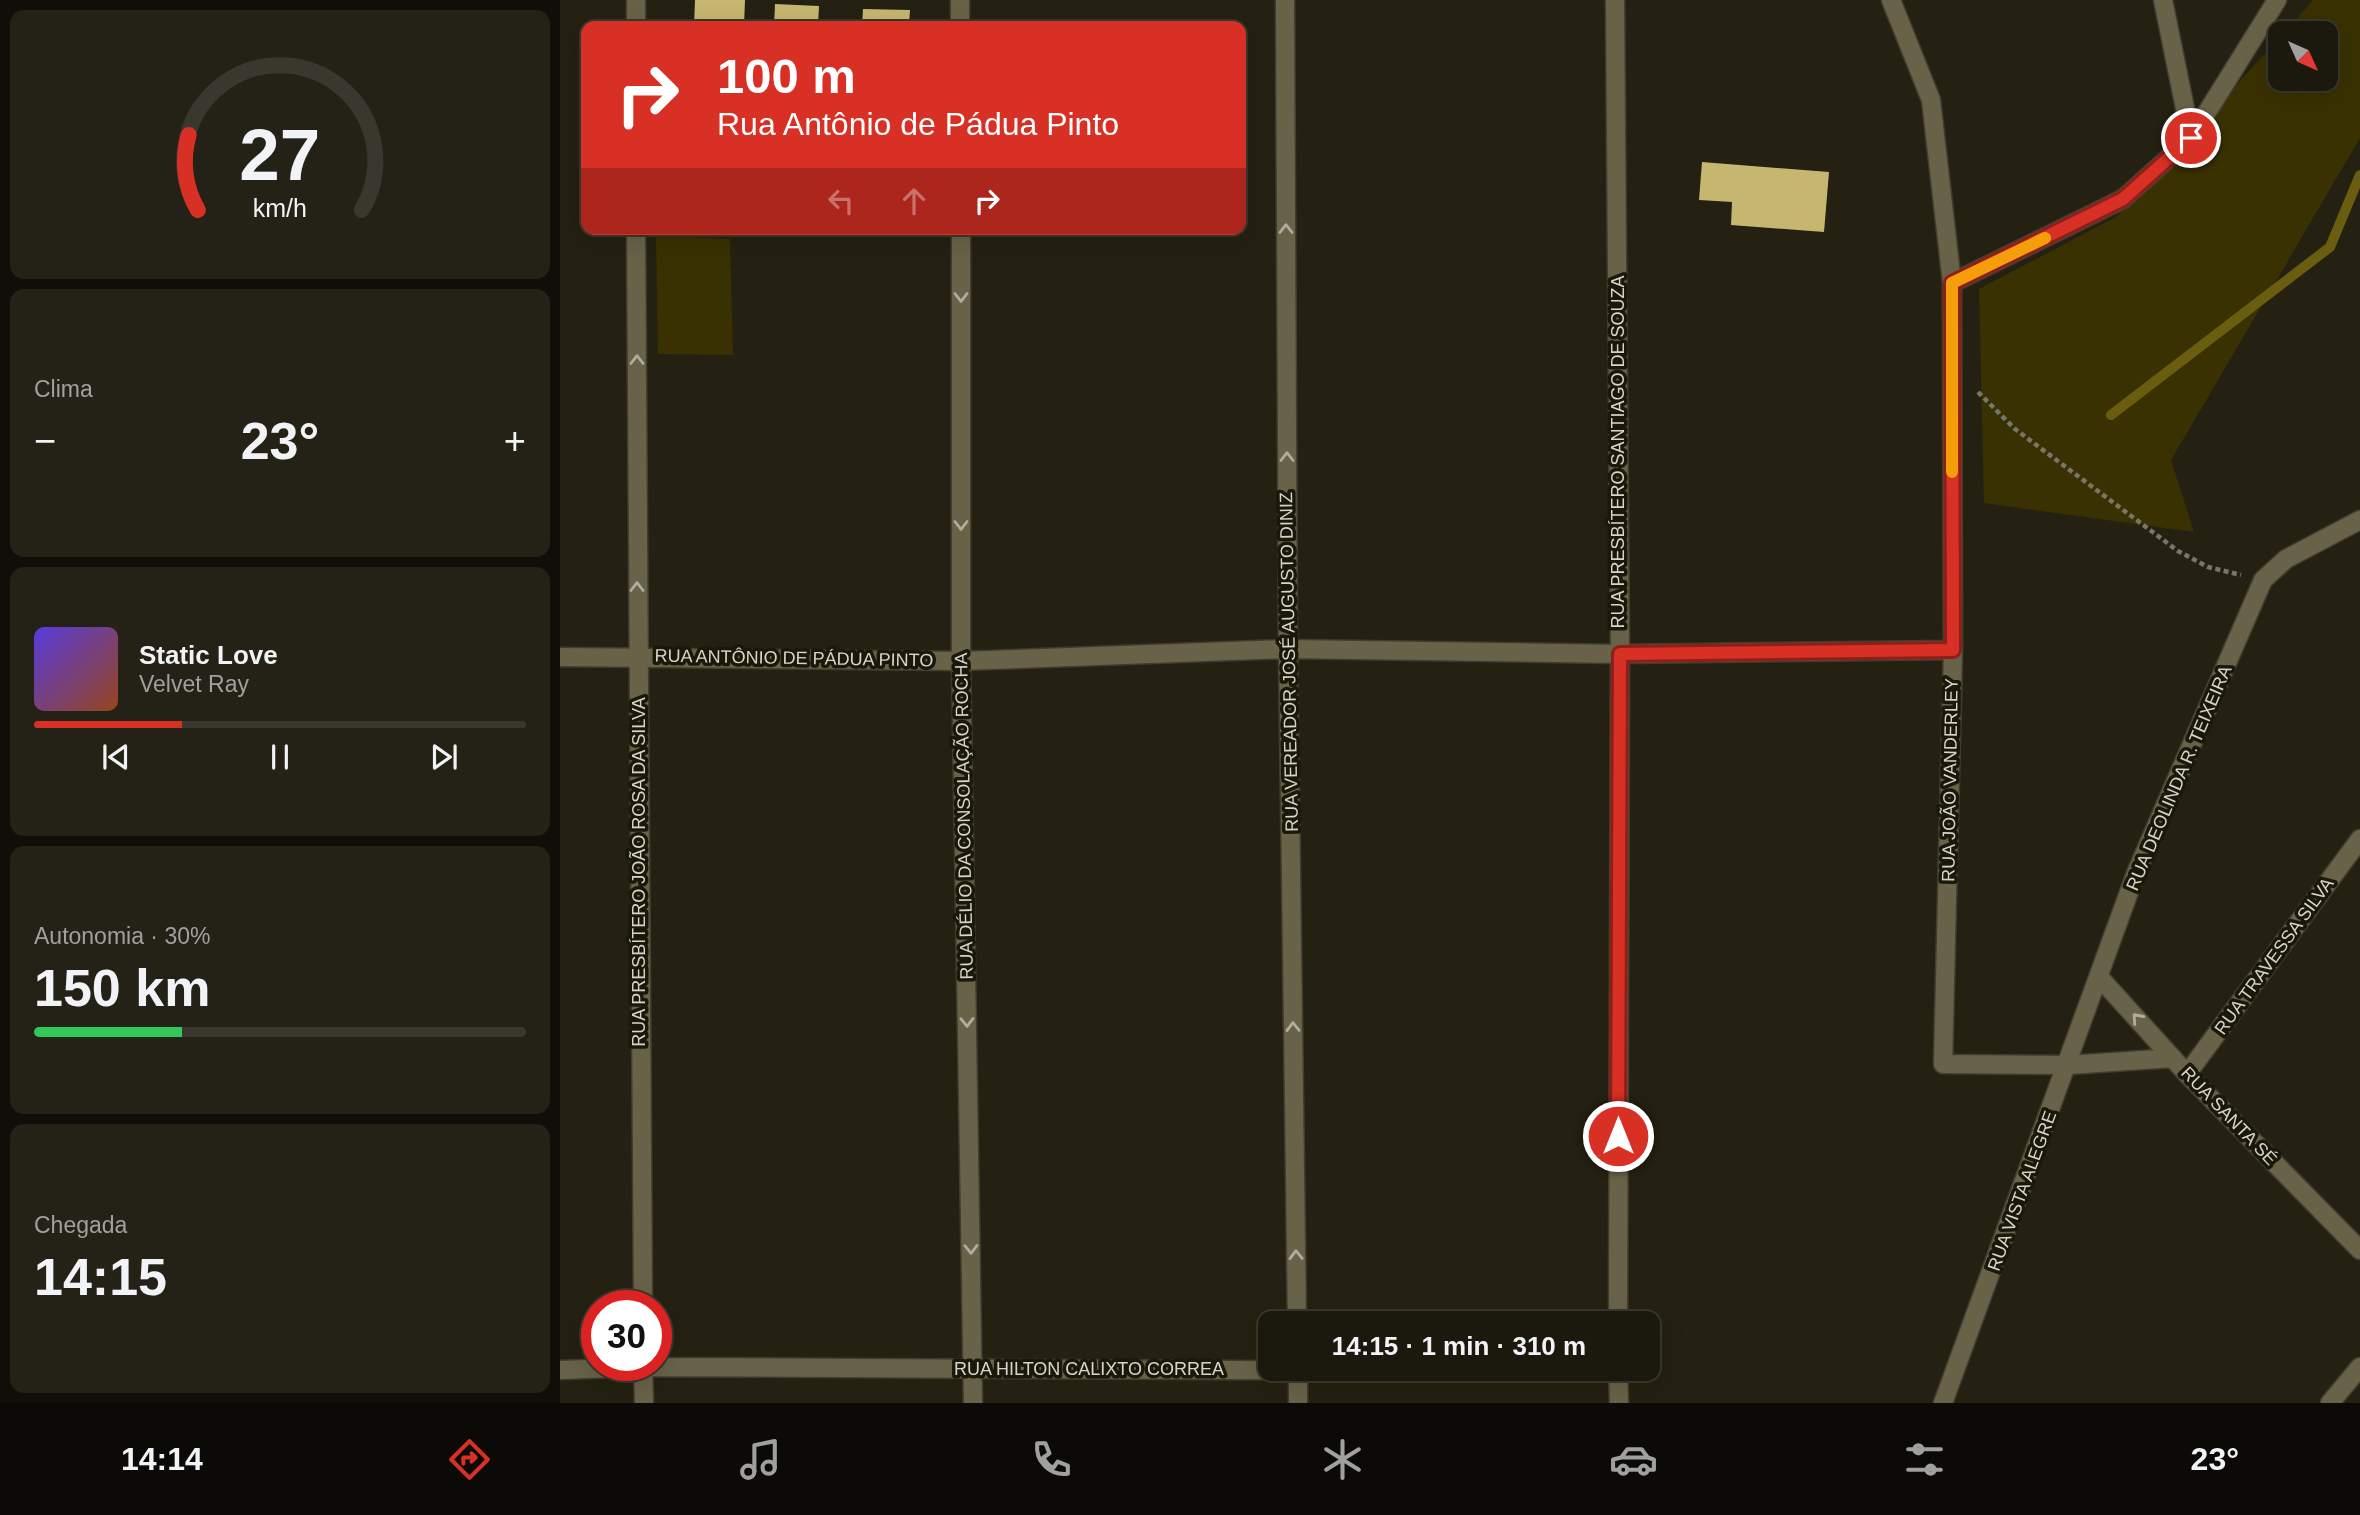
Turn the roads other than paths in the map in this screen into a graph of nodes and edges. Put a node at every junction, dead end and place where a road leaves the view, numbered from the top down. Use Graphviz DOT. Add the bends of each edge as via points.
graph roads {
  1 [pos="636,0"];
  2 [pos="960,0"];
  3 [pos="1285,0"];
  4 [pos="1615,0"];
  5 [pos="1891,0"];
  6 [pos="2163,0"];
  7 [pos="2277,0"];
  8 [pos="636,21"];
  9 [pos="960,21"];
  10 [pos="2191,138"];
  11 [pos="636,235"];
  12 [pos="961,235"];
  13 [pos="1952,283"];
  14 [pos="2360,520"];
  15 [pos="1288,649"];
  16 [pos="1953,650"];
  17 [pos="1620,654"];
  18 [pos="638,656"];
  19 [pos="560,657"];
  20 [pos="961,662"];
  21 [pos="2360,839"];
  22 [pos="2100,978"];
  23 [pos="2173,1059"];
  24 [pos="2068,1065"];
  25 [pos="2187,1074"];
  26 [pos="2360,1250"];
  27 [pos="643,1290"];
  28 [pos="1297,1311"];
  29 [pos="1618,1311"];
  30 [pos="672,1366"];
  31 [pos="2360,1367"];
  32 [pos="581,1369"];
  33 [pos="973,1369"];
  34 [pos="1258,1369"];
  35 [pos="560,1370"];
  36 [pos="643,1381"];
  37 [pos="1298,1381"];
  38 [pos="1618,1381"];
  39 [pos="643,1403"];
  40 [pos="973,1403"];
  41 [pos="1298,1403"];
  42 [pos="1619,1403"];
  43 [pos="1943,1403"];
  44 [pos="2330,1403"];
  1 -- 8 [label="street"];
  2 -- 9 [label="street"];
  15 -- 3 [label="street, RUA VEREADOR JOSÉ AUGUSTO DINIZ, one-way"];
  4 -- 17 [label="street, RUA PRESBÍTERO SANTIAGO DE SOUZA"];
  5 -- 13 [label="street, RUA JOÃO VANDERLEY" via="1931,100"];
  6 -- 10 [label="street"];
  7 -- 10 [label="street"];
  10 -- 13 [label="street" via="2123,199"];
  18 -- 11 [label="street, RUA PRESBÍTERO JOÃO ROSA DA SILVA, one-way"];
  12 -- 20 [label="street, RUA DÉLIO DA CONSOLAÇÃO ROCHA, one-way"];
  13 -- 16 [label="street, RUA JOÃO VANDERLEY"];
  14 -- 22 [label="street, RUA DEOLINDA R. TEIXEIRA" via="2286,559 2263,580 2136,873"];
  15 -- 17 [label="street, RUA ANTÔNIO DE PÁDUA PINTO"];
  15 -- 20 [label="street, RUA ANTÔNIO DE PÁDUA PINTO"];
  28 -- 15 [label="street, RUA VEREADOR JOSÉ AUGUSTO DINIZ, one-way"];
  16 -- 17 [label="street, RUA ANTÔNIO DE PÁDUA PINTO"];
  16 -- 24 [label="street, RUA JOÃO VANDERLEY" via="1943,1064"];
  17 -- 29 [label="street, RUA PRESBÍTERO SANTIAGO DE SOUZA"];
  18 -- 19 [label="street, RUA ANTÔNIO DE PÁDUA PINTO"];
  18 -- 20 [label="street, RUA ANTÔNIO DE PÁDUA PINTO"];
  18 -- 27 [label="street, RUA PRESBÍTERO JOÃO ROSA DA SILVA"];
  20 -- 33 [label="street, RUA DÉLIO DA CONSOLAÇÃO ROCHA, one-way"];
  21 -- 25 [label="street, RUA TRAVESSA SILVA"];
  23 -- 22 [label="street, RUA SANTA SÉ, one-way"];
  22 -- 24 [label="street, RUA VISTA ALEGRE"];
  23 -- 24 [label="street, RUA JOÃO VANDERLEY"];
  23 -- 25 [label="street, RUA SANTA SÉ"];
  24 -- 43 [label="street, RUA VISTA ALEGRE"];
  25 -- 26 [label="street, RUA SANTA SÉ"];
  30 -- 33 [label="street, RUA HILTON CALIXTO CORREA"];
  31 -- 44 [label="street"];
  32 -- 35 [label="street, RUA HILTON CALIXTO CORREA"];
  33 -- 34 [label="street, RUA HILTON CALIXTO CORREA"];
  33 -- 40 [label="street, RUA DÉLIO DA CONSOLAÇÃO ROCHA"];
  36 -- 39 [label="street"];
  37 -- 41 [label="street"];
  38 -- 42 [label="street"];
}
